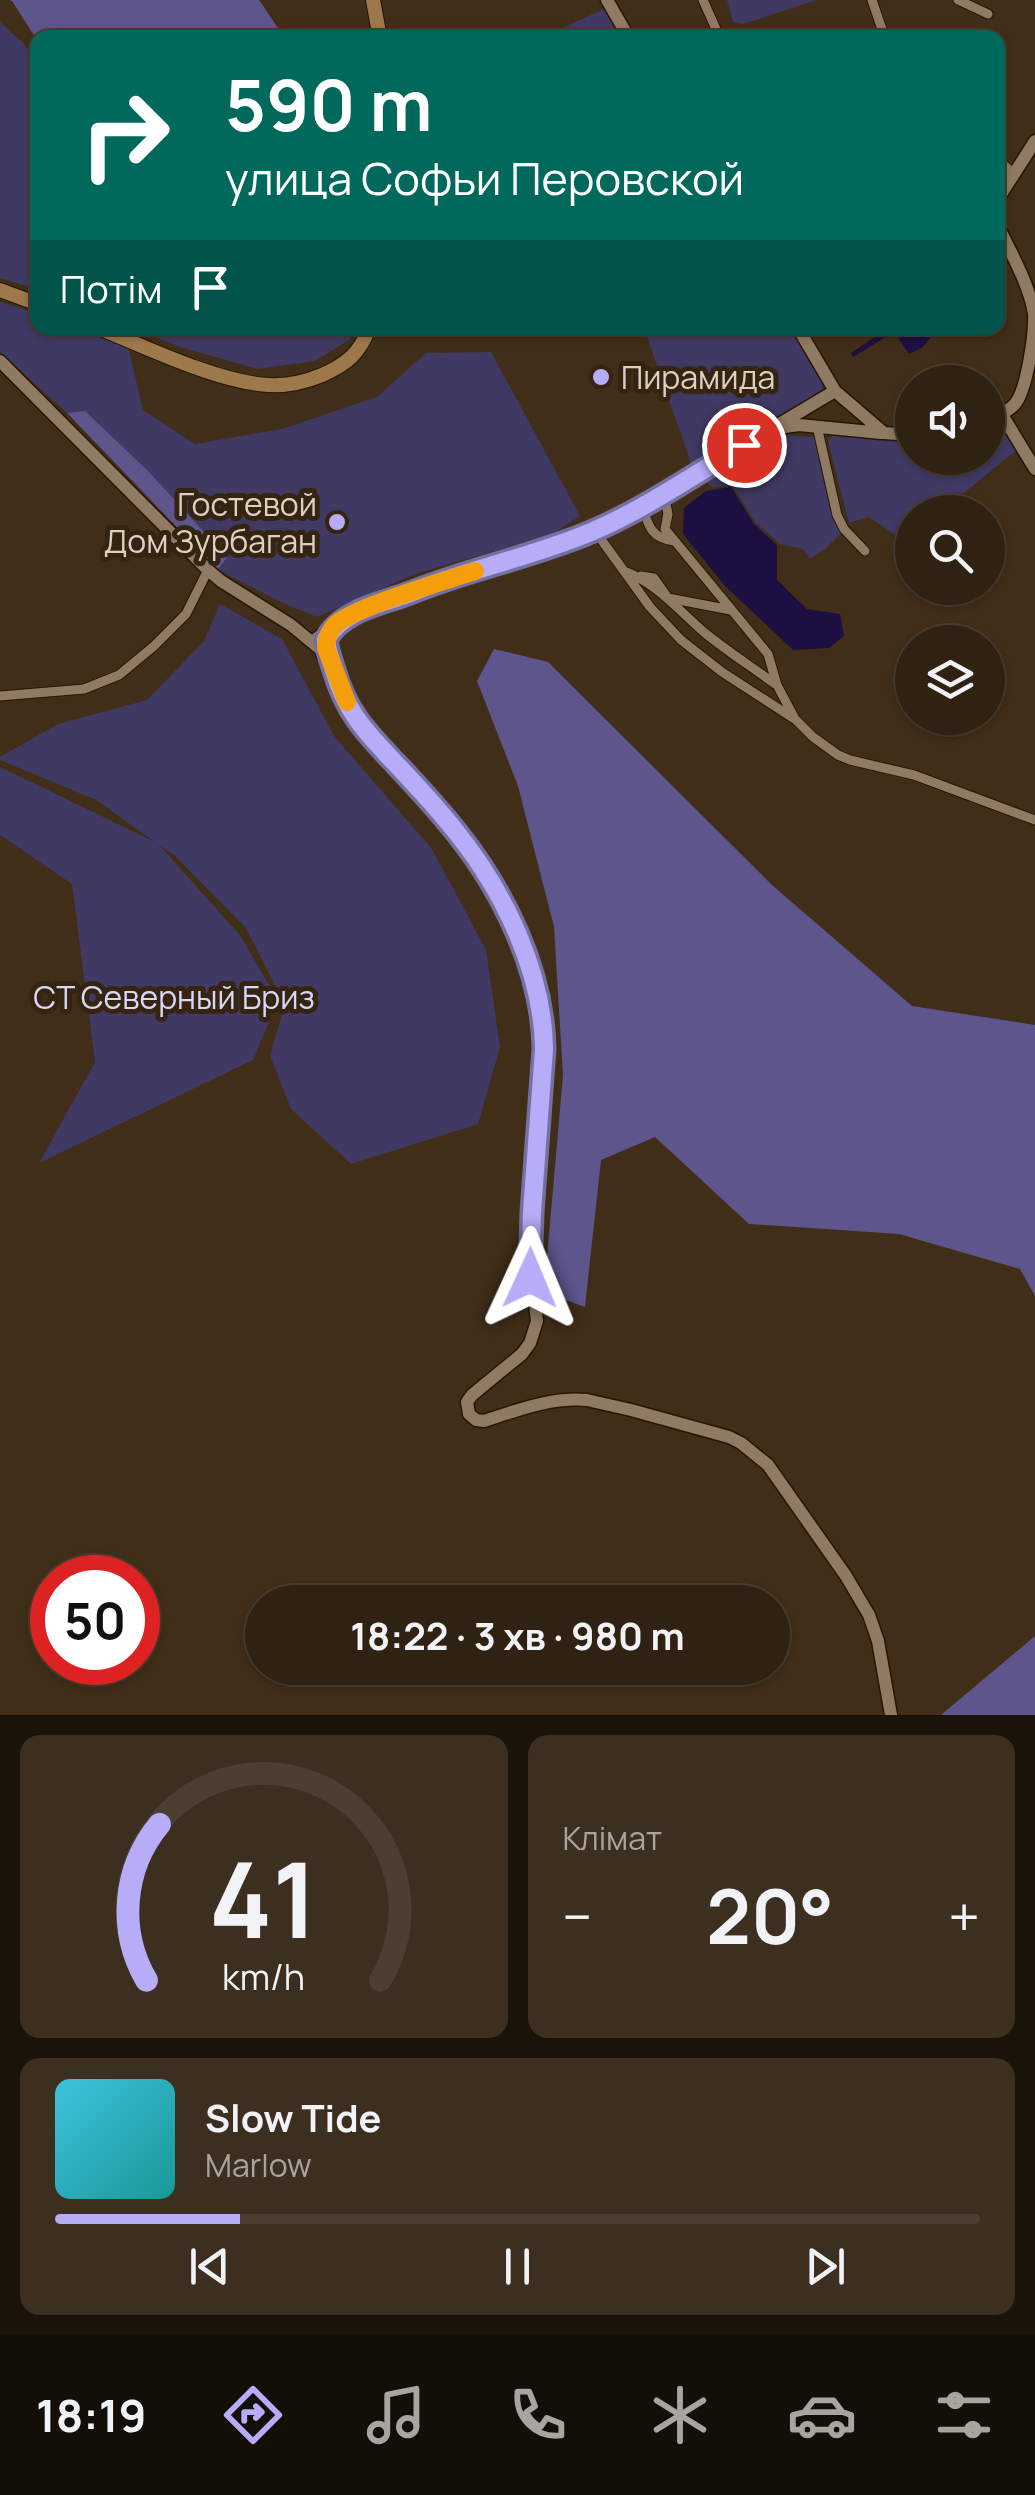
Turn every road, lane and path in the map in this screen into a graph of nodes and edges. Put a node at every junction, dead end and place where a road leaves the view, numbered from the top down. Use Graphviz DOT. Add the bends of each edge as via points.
graph roads {
  1 [pos="373,0"];
  2 [pos="607,0"];
  3 [pos="703,0"];
  4 [pos="872,0"];
  5 [pos="958,0"];
  6 [pos="988,14"];
  7 [pos="379,30"];
  8 [pos="624,30"];
  9 [pos="716,30"];
  10 [pos="883,30"];
  11 [pos="1035,141"];
  12 [pos="1005,166"];
  13 [pos="1013,173"];
  14 [pos="1005,187"];
  15 [pos="1005,242"];
  16 [pos="0,290"];
  17 [pos="30,301"];
  18 [pos="116,335"];
  19 [pos="367,335"];
  20 [pos="802,335"];
  21 [pos="0,360"];
  22 [pos="835,392"];
  23 [pos="1005,410"];
  24 [pos="1005,420"];
  25 [pos="816,426"];
  26 [pos="770,429"];
  27 [pos="884,433"];
  28 [pos="895,434"];
  29 [pos="1035,469"];
  30 [pos="664,494"];
  31 [pos="643,507"];
  32 [pos="595,531"];
  33 [pos="674,542"];
  34 [pos="865,552"];
  35 [pos="208,570"];
  36 [pos="624,571"];
  37 [pos="668,598"];
  38 [pos="732,610"];
  39 [pos="336,624"];
  40 [pos="291,626"];
  41 [pos="312,642"];
  42 [pos="336,678"];
  43 [pos="778,686"];
  44 [pos="0,696"];
  45 [pos="796,720"];
  46 [pos="1035,820"];
  47 [pos="890,1715"];
  1 -- 7 [label="main road"];
  2 -- 8 [label="main road"];
  3 -- 9 [label="street"];
  4 -- 10 [label="street"];
  5 -- 6 [label="street"];
  11 -- 13 [label="main road"];
  12 -- 13 [label="street"];
  13 -- 14 [label="main road"];
  15 -- 23 [label="main road" via="1034,312 1021,390"];
  16 -- 17 [label="main road"];
  18 -- 19 [label="main road" via="227,377 268,385 306,382 340,367"];
  20 -- 22 [label="main road"];
  21 -- 35 [label="main road"];
  22 -- 26 [label="main road"];
  22 -- 27 [label="main road"];
  24 -- 29 [label="main road"];
  25 -- 26 [label="main road"];
  25 -- 27 [label="main road"];
  25 -- 34 [label="street" via="838,515"];
  26 -- 30 [label="main road"];
  27 -- 28 [label="main road"];
  30 -- 31 [label="main road"];
  30 -- 33 [label="street" via="664,529"];
  31 -- 32 [label="main road"];
  31 -- 33 [label="street" via="648,526 661,540"];
  32 -- 36 [label="street"];
  32 -- 39 [label="main road" via="421,588"];
  33 -- 38 [label="street"];
  35 -- 40 [label="main road"];
  35 -- 44 [label="street" via="186,614 119,675 84,689"];
  36 -- 37 [label="street" via="654,578"];
  36 -- 45 [label="street" via="681,640"];
  37 -- 38 [label="street"];
  37 -- 43 [label="street"];
  38 -- 43 [label="street" via="768,654"];
  39 -- 40 [label="main road" via="315,630"];
  39 -- 41 [label="main road"];
  39 -- 42 [label="main road" via="326,640"];
  40 -- 41 [label="main road"];
  41 -- 42 [label="main road"];
  42 -- 47 [label="main road" via="364,731 478,864 519,939 540,1003 544,1049 530,1262 537,1321 522,1354 472,1394 469,1414 484,1421 571,1399 740,1443 784,1485 869,1615"];
  43 -- 45 [label="street"];
  45 -- 46 [label="street" via="850,760 914,775"];
}
